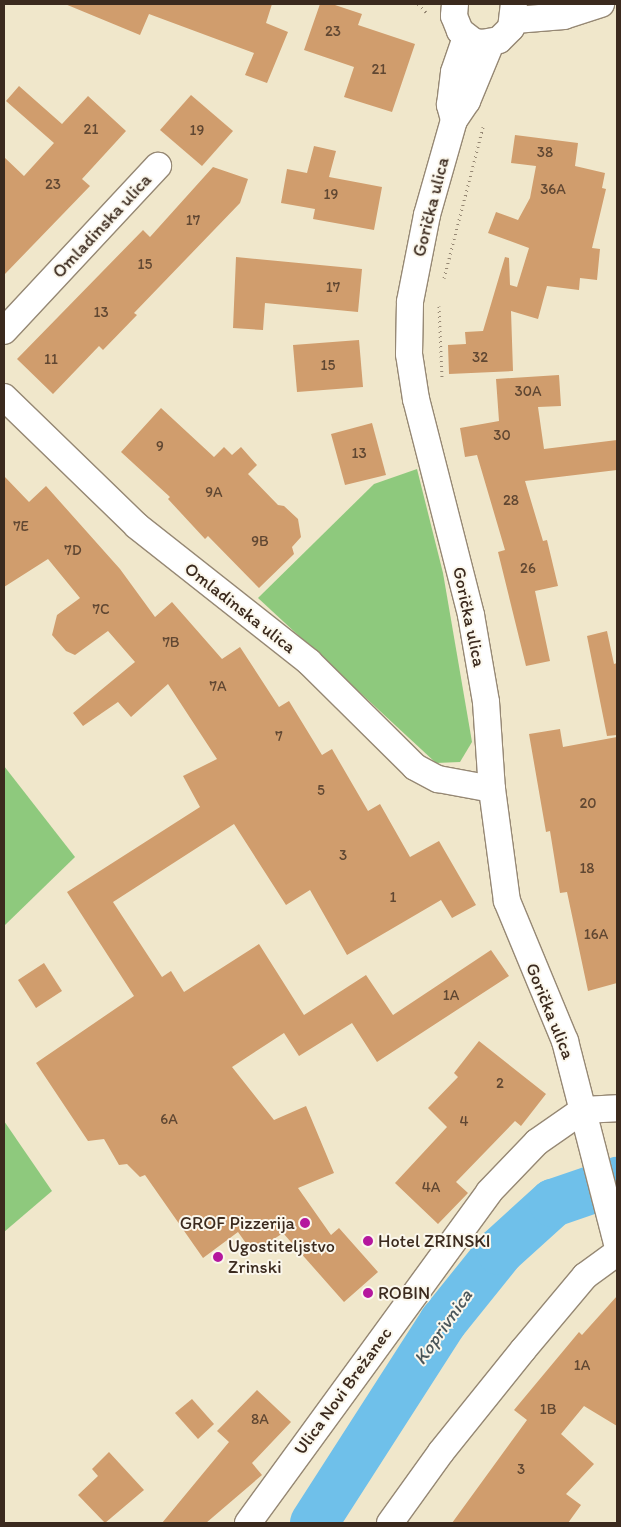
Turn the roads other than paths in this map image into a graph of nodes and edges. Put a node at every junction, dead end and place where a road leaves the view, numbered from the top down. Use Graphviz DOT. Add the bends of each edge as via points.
graph roads {
  1 [pos="601,4"];
  2 [pos="453,5"];
  3 [pos="515,12"];
  4 [pos="466,37"];
  5 [pos="492,43"];
  6 [pos="454,120"];
  7 [pos="158,166"];
  8 [pos="4,331"];
  9 [pos="4,397"];
  10 [pos="492,790"];
  11 [pos="617,1108"];
  12 [pos="583,1110"];
  13 [pos="616,1243"];
  14 [pos="248,1523"];
  15 [pos="390,1523"];
  1 -- 3 [label="street" via="564,16"];
  2 -- 4 [label="street" via="456,24"];
  3 -- 5 [label="street" via="506,35"];
  4 -- 5 [label="street" via="474,42"];
  4 -- 6 [label="street, Gorička ulica" via="454,72 450,105"];
  5 -- 6 [label="street, Gorička ulica" via="467,101"];
  6 -- 10 [label="street, Gorička ulica" via="418,259 410,302 409,354 416,399 471,615 486,702"];
  7 -- 8 [label="street, Omladinska ulica"];
  9 -- 10 [label="street, Omladinska ulica" via="137,526 309,662 415,767 438,779"];
  10 -- 12 [label="street, Gorička ulica" via="508,901 565,1041"];
  11 -- 12 [label="street"];
  12 -- 13 [label="street, Gorička ulica"];
  12 -- 14 [label="street, Ulica Novi Brežanec" via="537,1142 490,1192"];
  13 -- 15 [label="street" via="522,1350 441,1452"];
}
